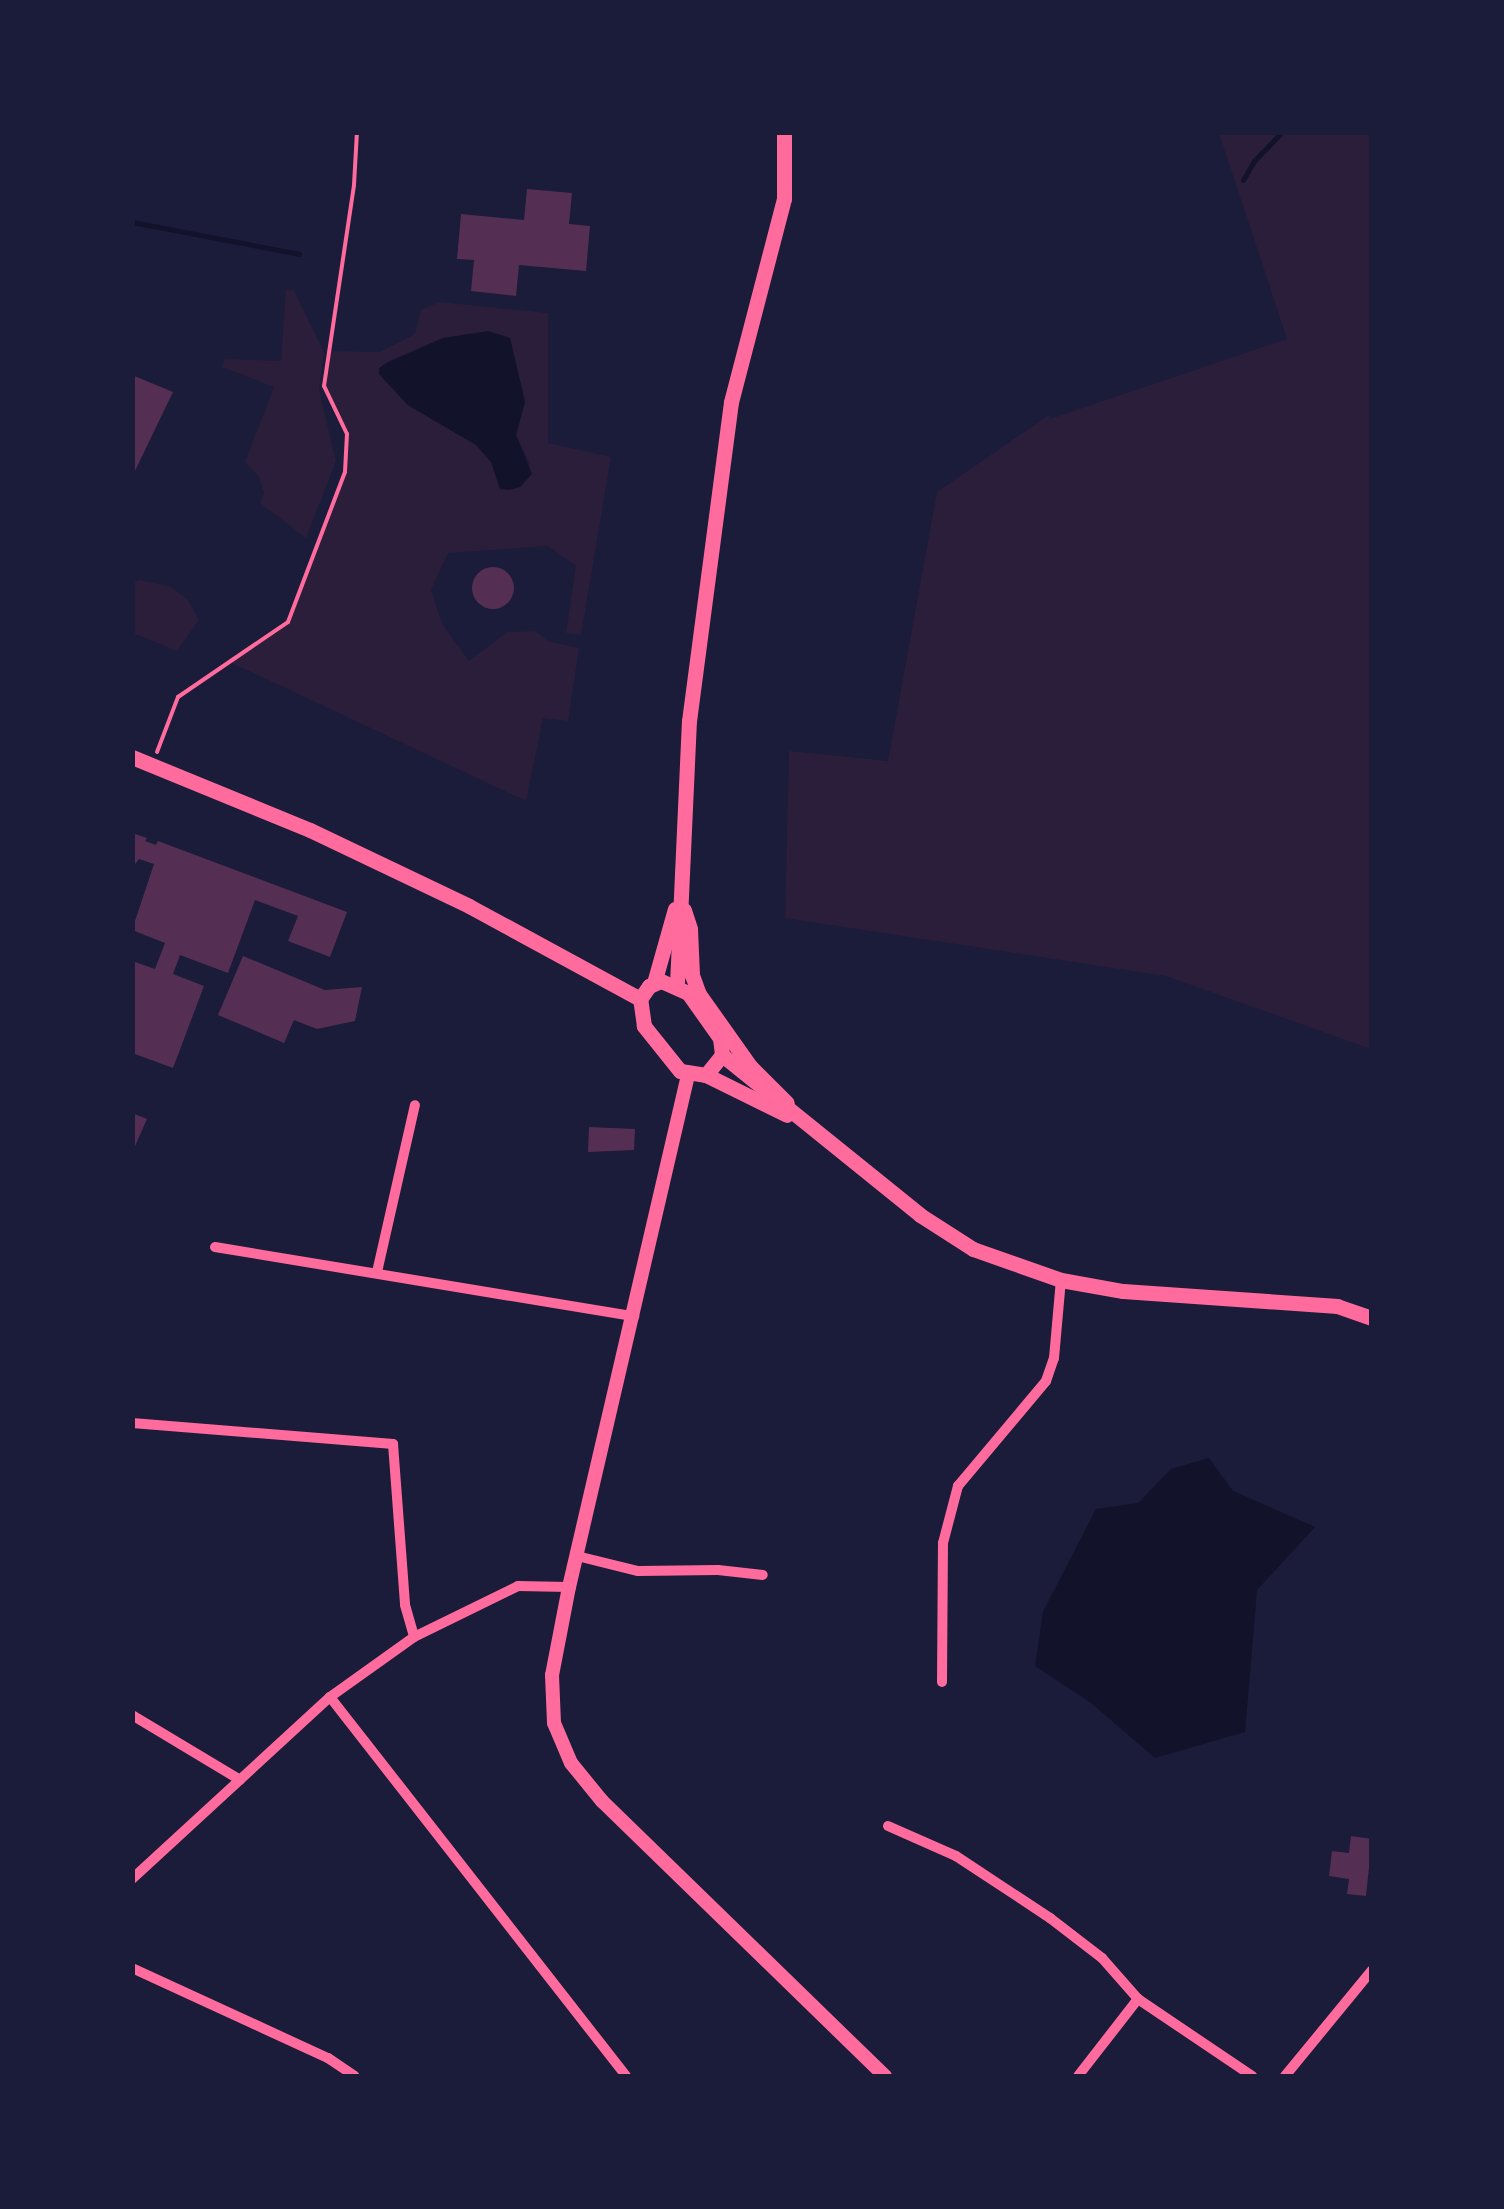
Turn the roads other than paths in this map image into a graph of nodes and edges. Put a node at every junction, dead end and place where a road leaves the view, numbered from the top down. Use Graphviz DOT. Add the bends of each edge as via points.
graph roads {
  1 [pos="784,132"];
  2 [pos="132,756"];
  3 [pos="680,896"];
  4 [pos="654,983"];
  5 [pos="677,984"];
  6 [pos="640,999"];
  7 [pos="722,1056"];
  8 [pos="688,1075"];
  9 [pos="706,1075"];
  10 [pos="415,1106"];
  11 [pos="800,1120"];
  12 [pos="215,1247"];
  13 [pos="377,1272"];
  14 [pos="1061,1280"];
  15 [pos="634,1316"];
  16 [pos="1372,1318"];
  17 [pos="132,1423"];
  18 [pos="577,1556"];
  19 [pos="763,1575"];
  20 [pos="570,1587"];
  21 [pos="414,1637"];
  22 [pos="942,1682"];
  23 [pos="330,1697"];
  24 [pos="132,1715"];
  25 [pos="240,1780"];
  26 [pos="888,1826"];
  27 [pos="132,1879"];
  28 [pos="132,1968"];
  29 [pos="1372,1970"];
  30 [pos="1138,2000"];
  31 [pos="355,2076"];
  32 [pos="626,2076"];
  33 [pos="885,2076"];
  34 [pos="1078,2076"];
  35 [pos="1252,2076"];
  36 [pos="1286,2076"];
  1 -- 3 [label="main road" via="780,221 731,402 690,721"];
  2 -- 6 [label="main road" via="310,830"];
  3 -- 4 [label="main road"];
  3 -- 5 [label="main road"];
  3 -- 11 [label="main road" via="700,994 750,1066"];
  4 -- 5 [label="main road"];
  4 -- 6 [label="main road"];
  5 -- 7 [label="main road" via="715,1030"];
  6 -- 8 [label="main road" via="644,1026"];
  7 -- 9 [label="main road"];
  7 -- 11 [label="main road"];
  8 -- 9 [label="main road"];
  8 -- 15 [label="street"];
  9 -- 11 [label="main road"];
  10 -- 13 [label="street"];
  11 -- 14 [label="main road" via="973,1249"];
  12 -- 13 [label="street"];
  13 -- 15 [label="street"];
  14 -- 16 [label="main road" via="1122,1291 1337,1306"];
  14 -- 22 [label="street" via="1046,1381 958,1486 942,1557"];
  15 -- 18 [label="street"];
  17 -- 21 [label="street" via="393,1444 405,1605"];
  18 -- 19 [label="street" via="638,1572"];
  18 -- 20 [label="street"];
  20 -- 21 [label="street" via="518,1586"];
  20 -- 33 [label="street" via="552,1695 554,1723 571,1763 602,1801"];
  21 -- 23 [label="street"];
  23 -- 25 [label="street"];
  23 -- 32 [label="street"];
  24 -- 25 [label="street"];
  25 -- 27 [label="street"];
  26 -- 30 [label="street" via="956,1856 1050,1918 1102,1958"];
  28 -- 31 [label="street"];
  29 -- 36 [label="street"];
  30 -- 34 [label="street"];
  30 -- 35 [label="street"];
}
